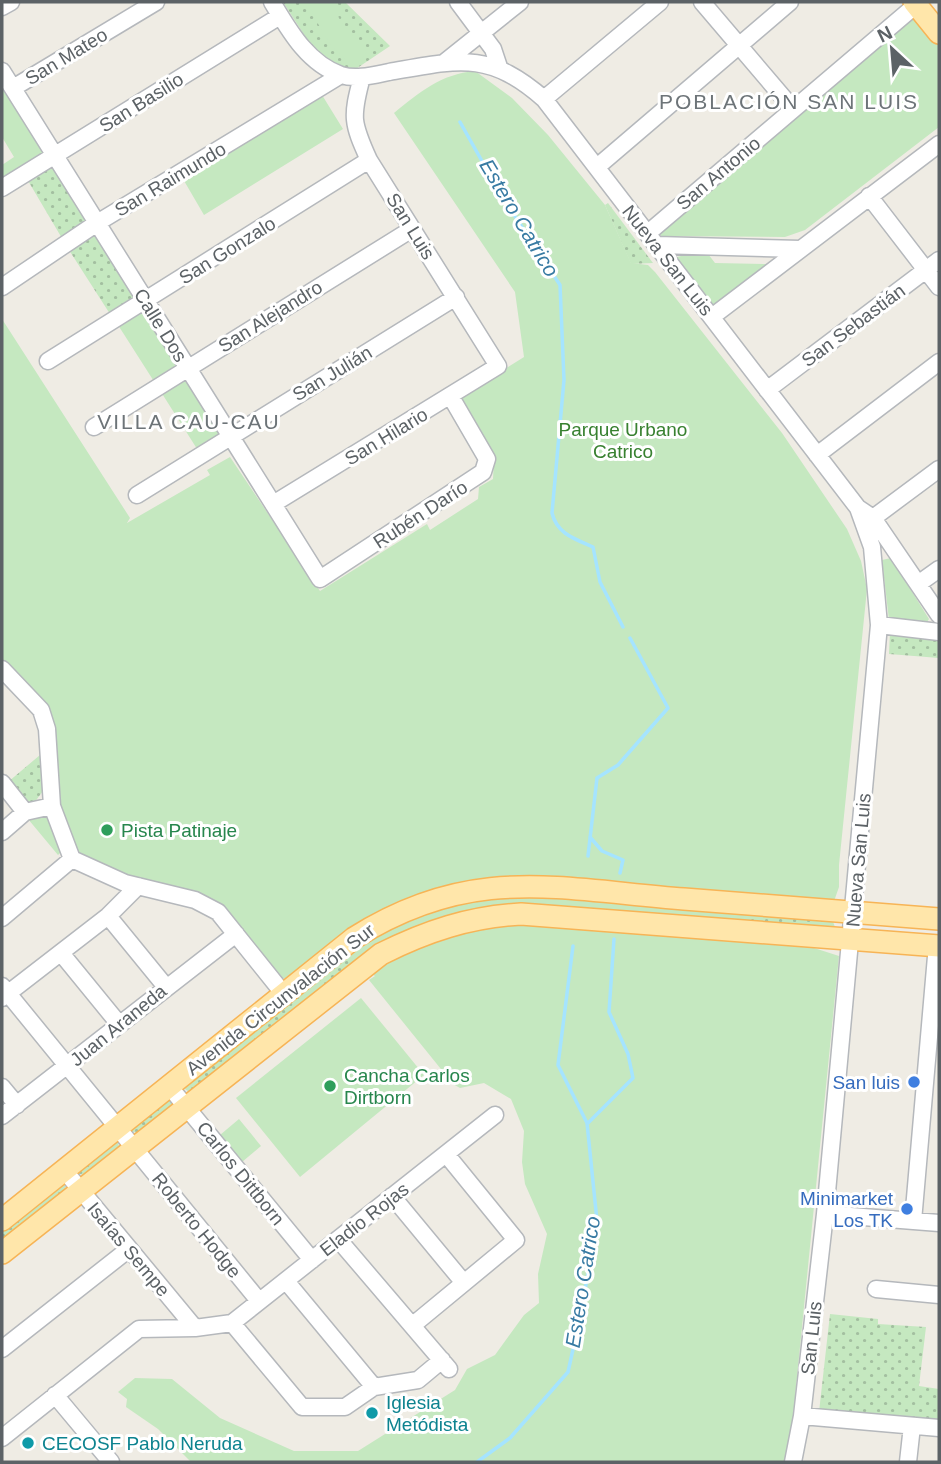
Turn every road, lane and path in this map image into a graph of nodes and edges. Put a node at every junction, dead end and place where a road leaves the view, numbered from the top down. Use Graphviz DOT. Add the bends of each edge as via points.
graph roads {
  1 [pos="11,2"];
  2 [pos="156,2"];
  3 [pos="458,2"];
  4 [pos="520,2"];
  5 [pos="660,2"];
  6 [pos="702,2"];
  7 [pos="790,2"];
  8 [pos="915,3"];
  9 [pos="2,8"];
  10 [pos="276,9"];
  11 [pos="938,29"];
  12 [pos="481,33"];
  13 [pos="740,46"];
  14 [pos="445,62"];
  15 [pos="499,67"];
  16 [pos="341,75"];
  17 [pos="362,77"];
  18 [pos="6,79"];
  19 [pos="544,99"];
  20 [pos="793,109"];
  21 [pos="939,144"];
  22 [pos="54,155"];
  23 [pos="369,160"];
  24 [pos="597,167"];
  25 [pos="2,188"];
  26 [pos="869,196"];
  27 [pos="97,223"];
  28 [pos="412,229"];
  29 [pos="653,239"];
  30 [pos="800,249"];
  31 [pos="933,265"];
  32 [pos="2,287"];
  33 [pos="939,287"];
  34 [pos="456,297"];
  35 [pos="146,301"];
  36 [pos="713,316"];
  37 [pos="48,361"];
  38 [pos="939,362"];
  39 [pos="498,366"];
  40 [pos="188,367"];
  41 [pos="767,390"];
  42 [pos="451,397"];
  43 [pos="94,427"];
  44 [pos="230,435"];
  45 [pos="817,455"];
  46 [pos="939,469"];
  47 [pos="137,495"];
  48 [pos="273,505"];
  49 [pos="858,509"];
  50 [pos="873,518"];
  51 [pos="939,569"];
  52 [pos="320,579"];
  53 [pos="918,584"];
  54 [pos="939,615"];
  55 [pos="879,625"];
  56 [pos="939,632"];
  57 [pos="2,669"];
  58 [pos="2,783"];
  59 [pos="52,806"];
  60 [pos="26,812"];
  61 [pos="2,832"];
  62 [pos="72,859"];
  63 [pos="138,886"];
  64 [pos="477,890"];
  65 [pos="668,898"];
  66 [pos="853,913"];
  67 [pos="108,916"];
  68 [pos="480,916"];
  69 [pos="2,918"];
  70 [pos="939,919"];
  71 [pos="665,922"];
  72 [pos="236,934"];
  73 [pos="851,939"];
  74 [pos="938,945"];
  75 [pos="61,953"];
  76 [pos="166,987"];
  77 [pos="4,992"];
  78 [pos="283,993"];
  79 [pos="119,1024"];
  80 [pos="68,1065"];
  81 [pos="169,1086"];
  82 [pos="2,1087"];
  83 [pos="16,1105"];
  84 [pos="187,1107"];
  85 [pos="495,1115"];
  86 [pos="2,1116"];
  87 [pos="116,1128"];
  88 [pos="134,1149"];
  89 [pos="446,1154"];
  90 [pos="64,1170"];
  91 [pos="82,1191"];
  92 [pos="392,1196"];
  93 [pos="825,1214"];
  94 [pos="2,1220"];
  95 [pos="912,1221"];
  96 [pos="939,1223"];
  97 [pos="338,1239"];
  98 [pos="129,1249"];
  99 [pos="2,1253"];
  100 [pos="312,1260"];
  101 [pos="286,1280"];
  102 [pos="464,1283"];
  103 [pos="876,1289"];
  104 [pos="939,1294"];
  105 [pos="259,1301"];
  106 [pos="232,1323"];
  107 [pos="413,1325"];
  108 [pos="195,1328"];
  109 [pos="2,1349"];
  110 [pos="374,1387"];
  111 [pos="55,1395"];
  112 [pos="802,1416"];
  113 [pos="912,1426"];
  114 [pos="939,1428"];
  115 [pos="2,1438"];
  116 [pos="111,1462"];
  117 [pos="793,1462"];
  118 [pos="908,1462"];
  1 -- 9 [label="street"];
  2 -- 18 [label="street, San Mateo"];
  3 -- 12 [label="street"];
  4 -- 12 [label="street"];
  5 -- 19 [label="street"];
  6 -- 13 [label="street"];
  7 -- 13 [label="street"];
  8 -- 11 [label="main road"];
  8 -- 20 [label="street, San Antonio"];
  10 -- 16 [label="street" via="298,43"];
  10 -- 22 [label="street, San Basilio"];
  12 -- 14 [label="street"];
  12 -- 15 [label="street"];
  13 -- 20 [label="street"];
  13 -- 24 [label="street"];
  14 -- 15 [label="street, Nueva San Luis"];
  14 -- 17 [label="street"];
  15 -- 19 [label="street, Nueva San Luis"];
  16 -- 17 [label="street"];
  16 -- 27 [label="street, San Raimundo"];
  17 -- 23 [label="street, San Luis" via="354,105 354,128"];
  18 -- 22 [label="street, Calle Dos"];
  19 -- 24 [label="street, Nueva San Luis"];
  20 -- 29 [label="street, San Antonio"];
  21 -- 26 [label="street"];
  22 -- 25 [label="street, San Basilio"];
  22 -- 27 [label="street, Calle Dos"];
  23 -- 28 [label="street, San Luis"];
  23 -- 35 [label="street, San Gonzalo"];
  24 -- 29 [label="street, Nueva San Luis"];
  26 -- 30 [label="street"];
  26 -- 31 [label="street"];
  27 -- 32 [label="street, San Raimundo"];
  27 -- 35 [label="street, Calle Dos"];
  28 -- 34 [label="street, San Luis"];
  28 -- 40 [label="street, San Alejandro"];
  29 -- 30 [label="street"];
  29 -- 36 [label="street, Nueva San Luis"];
  30 -- 36 [label="street"];
  31 -- 33 [label="street"];
  31 -- 41 [label="street, San Sebastián"];
  34 -- 39 [label="street, San Luis"];
  34 -- 44 [label="street, San Julián"];
  35 -- 37 [label="street, San Gonzalo"];
  35 -- 40 [label="street, Calle Dos"];
  36 -- 41 [label="street, Nueva San Luis"];
  38 -- 45 [label="street"];
  39 -- 42 [label="street, San Hilario"];
  40 -- 43 [label="street, San Alejandro"];
  40 -- 44 [label="street, Calle Dos"];
  41 -- 45 [label="street, Nueva San Luis"];
  42 -- 48 [label="street, San Hilario"];
  42 -- 52 [label="street, Rubén Darío" via="487,459 483,472"];
  44 -- 47 [label="street, San Julián"];
  44 -- 48 [label="street, Calle Dos"];
  45 -- 49 [label="street, Nueva San Luis"];
  46 -- 50 [label="street"];
  48 -- 52 [label="street, Calle Dos"];
  49 -- 50 [label="street, Nueva San Luis"];
  49 -- 55 [label="street, Nueva San Luis" via="872,547"];
  50 -- 53 [label="street, Nueva San Luis"];
  51 -- 53 [label="street"];
  53 -- 54 [label="street, Nueva San Luis"];
  55 -- 56 [label="street"];
  55 -- 66 [label="street, Nueva San Luis"];
  57 -- 59 [label="street" via="41,710 47,729"];
  58 -- 60 [label="street"];
  59 -- 60 [label="street"];
  59 -- 62 [label="street"];
  60 -- 61 [label="street"];
  62 -- 63 [label="street"];
  62 -- 69 [label="street"];
  63 -- 67 [label="street"];
  63 -- 72 [label="street" via="218,912"];
  64 -- 65 [label="main road, Avenida Circunvalación Sur" via="521,885"];
  64 -- 68 [label="main road"];
  64 -- 78 [label="main road, Avenida Circunvalación Sur" via="449,895 379,922"];
  65 -- 66 [label="main road, Avenida Circunvalación Sur"];
  65 -- 71 [label="main road"];
  66 -- 70 [label="main road, Avenida Circunvalación Sur"];
  66 -- 73 [label="street, Nueva San Luis"];
  67 -- 75 [label="street"];
  67 -- 76 [label="street"];
  68 -- 71 [label="main road, Avenida Circunvalación Sur"];
  68 -- 84 [label="main road, Avenida Circunvalación Sur" via="422,933 381,954"];
  71 -- 73 [label="main road, Avenida Circunvalación Sur"];
  72 -- 76 [label="street, Juan Araneda"];
  72 -- 78 [label="street"];
  73 -- 74 [label="main road, Avenida Circunvalación Sur"];
  73 -- 93 [label="street, Nueva San Luis"];
  74 -- 95 [label="street"];
  75 -- 77 [label="street"];
  75 -- 79 [label="street"];
  76 -- 79 [label="street, Juan Araneda"];
  77 -- 80 [label="street, Roberto Hodge"];
  78 -- 81 [label="main road, Avenida Circunvalación Sur"];
  79 -- 80 [label="street, Juan Araneda"];
  80 -- 83 [label="street, Juan Araneda"];
  80 -- 87 [label="street, Roberto Hodge"];
  81 -- 84 [label="street, Carlos Dittborn"];
  81 -- 87 [label="main road, Avenida Circunvalación Sur"];
  82 -- 83 [label="street"];
  83 -- 86 [label="street, Juan Araneda"];
  84 -- 88 [label="main road, Avenida Circunvalación Sur"];
  84 -- 100 [label="street, Carlos Dittborn"];
  85 -- 89 [label="street, Eladio Rojas"];
  87 -- 88 [label="street, Roberto Hodge"];
  87 -- 90 [label="main road, Avenida Circunvalación Sur"];
  88 -- 91 [label="main road, Avenida Circunvalación Sur"];
  88 -- 105 [label="street, Roberto Hodge"];
  89 -- 92 [label="street, Eladio Rojas"];
  89 -- 102 [label="street" via="516,1240"];
  90 -- 91 [label="street, Isaías Sempe"];
  90 -- 94 [label="main road, Avenida Circunvalación Sur"];
  91 -- 98 [label="street, Isaías Sempe"];
  91 -- 99 [label="main road, Avenida Circunvalación Sur"];
  92 -- 97 [label="street, Eladio Rojas"];
  92 -- 102 [label="street"];
  93 -- 95 [label="street"];
  93 -- 112 [label="street, San Luis"];
  95 -- 96 [label="street"];
  97 -- 100 [label="street, Eladio Rojas"];
  97 -- 107 [label="street"];
  98 -- 108 [label="street, Isaías Sempe"];
  98 -- 109 [label="street"];
  100 -- 101 [label="street, Eladio Rojas"];
  101 -- 105 [label="street, Eladio Rojas"];
  101 -- 110 [label="street"];
  102 -- 107 [label="street"];
  103 -- 104 [label="street"];
  105 -- 106 [label="street, Eladio Rojas"];
  106 -- 108 [label="street"];
  106 -- 110 [label="street" via="302,1407 345,1407"];
  107 -- 110 [label="street" via="445,1365 418,1380"];
  108 -- 111 [label="street" via="139,1329"];
  111 -- 115 [label="street"];
  111 -- 116 [label="street"];
  112 -- 113 [label="street"];
  112 -- 117 [label="street, San Luis"];
  113 -- 114 [label="street"];
  113 -- 118 [label="street"];
}
